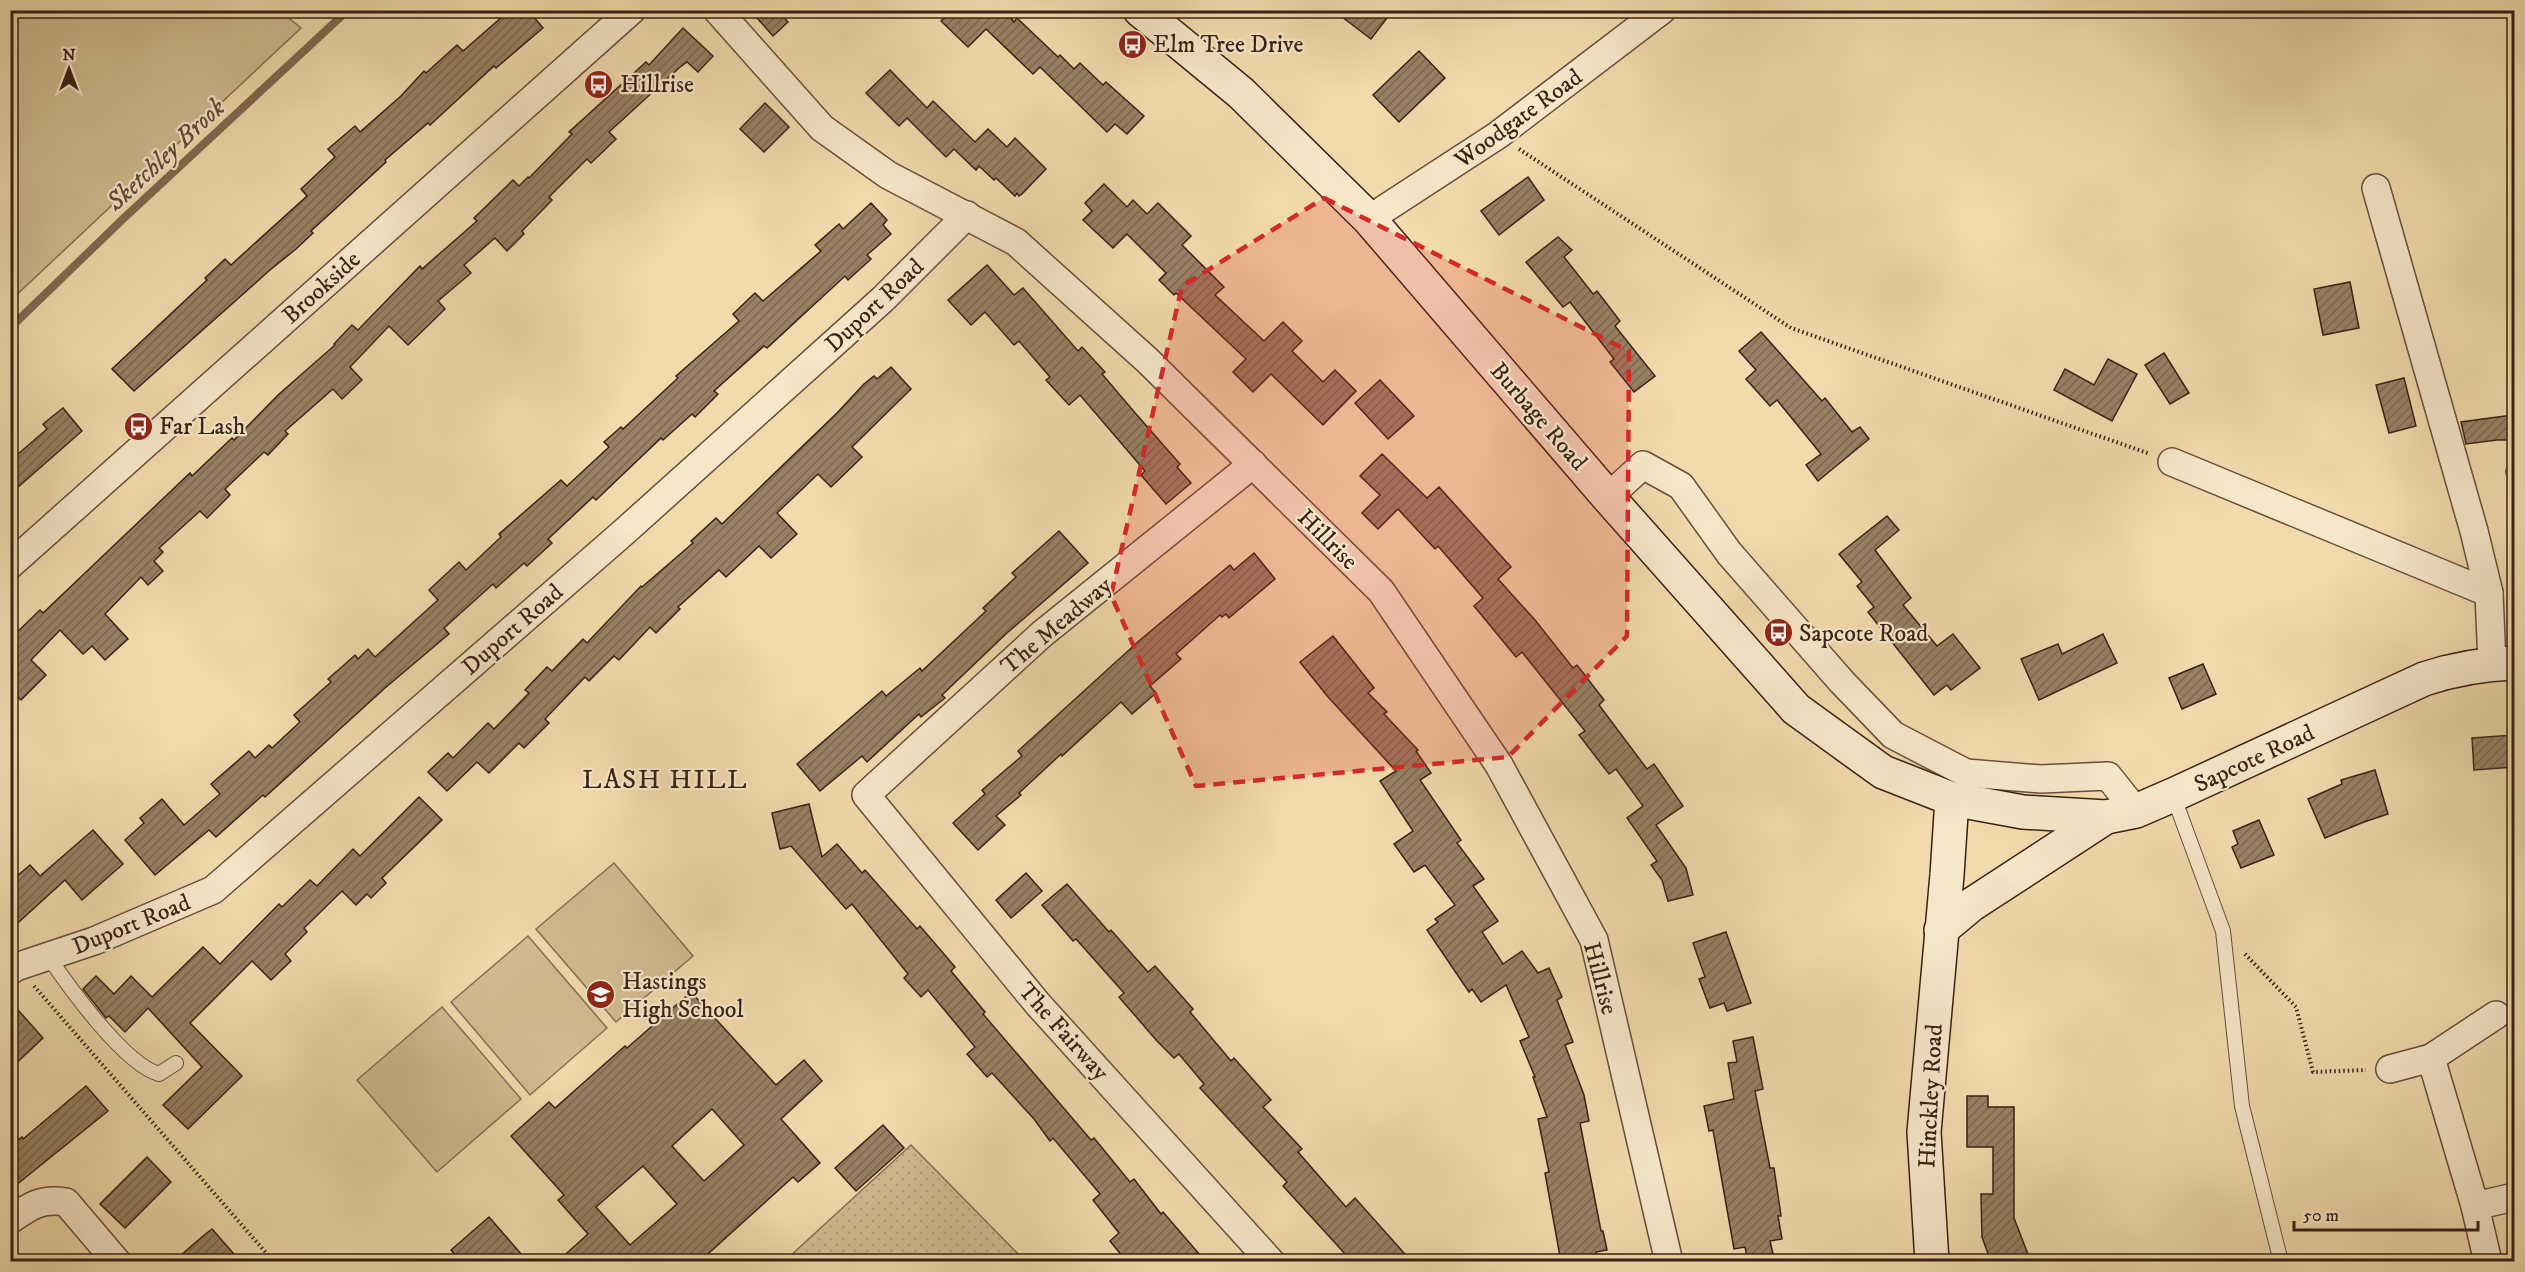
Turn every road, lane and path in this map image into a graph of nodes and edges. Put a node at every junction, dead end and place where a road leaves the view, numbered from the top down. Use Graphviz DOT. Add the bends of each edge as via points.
graph roads {
  1 [pos="632,10"];
  2 [pos="717,10"];
  3 [pos="1140,10"];
  4 [pos="1662,10"];
  5 [pos="1498,135"];
  6 [pos="2376,188"];
  7 [pos="967,215"];
  8 [pos="1370,219"];
  9 [pos="2172,462"];
  10 [pos="1253,464"];
  11 [pos="1608,497"];
  12 [pos="10,565"];
  13 [pos="2489,593"];
  14 [pos="2503,663"];
  15 [pos="866,795"];
  16 [pos="2174,795"];
  17 [pos="1952,800"];
  18 [pos="2121,814"];
  19 [pos="1941,930"];
  20 [pos="2223,931"];
  21 [pos="48,956"];
  22 [pos="14,969"];
  23 [pos="2496,1015"];
  24 [pos="2432,1058"];
  25 [pos="176,1063"];
  26 [pos="2390,1069"];
  27 [pos="2514,1197"];
  28 [pos="2475,1206"];
  29 [pos="10,1220"];
  30 [pos="117,1262"];
  31 [pos="274,1262"];
  32 [pos="1271,1262"];
  33 [pos="1669,1262"];
  34 [pos="1932,1262"];
  35 [pos="2282,1262"];
  36 [pos="2488,1262"];
  1 -- 12 [label="street, Brookside"];
  2 -- 7 [label="street, Hillrise" via="822,128 888,175"];
  3 -- 8 [label="main road, Burbage Road" via="1241,93"];
  4 -- 5 [label="street, Woodgate Road"];
  5 -- 8 [label="street, Woodgate Road"];
  5 -- 9 [label="path" via="1791,328"];
  6 -- 13 [label="street"];
  7 -- 10 [label="street, Hillrise" via="1016,242 1147,360"];
  7 -- 21 [label="street, Duport Road" via="883,299 642,516 213,890 94,941"];
  8 -- 11 [label="main road, Burbage Road"];
  9 -- 13 [label="street"];
  10 -- 15 [label="street, The Meadway" via="1042,634"];
  10 -- 33 [label="street, Hillrise" via="1381,591 1499,765 1594,940"];
  11 -- 17 [label="main road, Burbage Road" via="1796,709 1883,772"];
  11 -- 18 [label="street" via="1644,465 1681,486 1729,553 1893,735 1966,773 2041,778 2108,776"];
  13 -- 14 [label="street"];
  14 -- 16 [label="main road, Sapcote Road" via="2452,670 2424,679"];
  15 -- 32 [label="street, The Fairway" via="1037,1003"];
  16 -- 18 [label="main road, Sapcote Road"];
  16 -- 20 [label="lane"];
  17 -- 18 [label="main road, Sapcote Road" via="2023,812"];
  17 -- 19 [label="main road, Hinckley Road"];
  18 -- 19 [label="main road" via="1980,899"];
  19 -- 34 [label="main road, Hinckley Road" via="1923,1132"];
  20 -- 26 [label="path" via="2296,1007 2313,1072"];
  20 -- 35 [label="lane" via="2242,1106"];
  21 -- 22 [label="street, Duport Road"];
  21 -- 25 [label="lane" via="118,1044 147,1071 159,1074"];
  22 -- 31 [label="path"];
  23 -- 24 [label="street"];
  24 -- 26 [label="street"];
  24 -- 28 [label="street"];
  27 -- 28 [label="street"];
  28 -- 36 [label="street"];
  29 -- 30 [label="street" via="45,1200 66,1202"];
}
